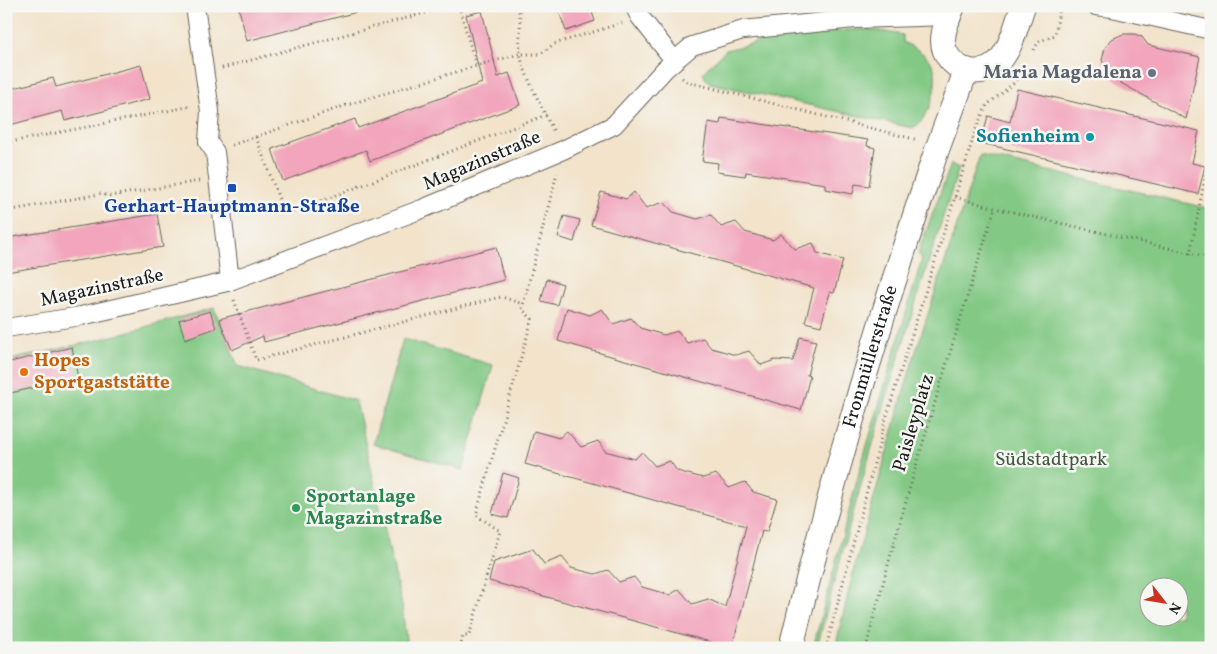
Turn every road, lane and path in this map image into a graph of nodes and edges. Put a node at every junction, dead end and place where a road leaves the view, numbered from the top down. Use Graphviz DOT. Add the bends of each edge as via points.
graph roads {
  1 [pos="194,6"];
  2 [pos="451,6"];
  3 [pos="459,6"];
  4 [pos="518,6"];
  5 [pos="1023,6"];
  6 [pos="1060,6"];
  7 [pos="1096,6"];
  8 [pos="951,11"];
  9 [pos="637,12"];
  10 [pos="1211,30"];
  11 [pos="520,54"];
  12 [pos="1031,55"];
  13 [pos="1027,63"];
  14 [pos="670,64"];
  15 [pos="476,66"];
  16 [pos="966,70"];
  17 [pos="204,72"];
  18 [pos="209,102"];
  19 [pos="546,115"];
  20 [pos="256,137"];
  21 [pos="921,140"];
  22 [pos="6,143"];
  23 [pos="1211,147"];
  24 [pos="563,150"];
  25 [pos="215,152"];
  26 [pos="218,177"];
  27 [pos="955,196"];
  28 [pos="995,208"];
  29 [pos="6,211"];
  30 [pos="1190,254"];
  31 [pos="1211,258"];
  32 [pos="228,282"];
  33 [pos="523,304"];
  34 [pos="6,328"];
  35 [pos="460,648"];
  36 [pos="791,648"];
  37 [pos="826,648"];
  38 [pos="866,648"];
  1 -- 17 [label="street"];
  2 -- 17 [label="path"];
  3 -- 15 [label="path"];
  4 -- 11 [label="path"];
  5 -- 16 [label="main road" via="1001,59 985,71"];
  6 -- 12 [label="path" via="1055,35 1038,42"];
  7 -- 10 [label="street"];
  8 -- 14 [label="street, Magazinstraße" via="743,30 692,46"];
  8 -- 16 [label="main road" via="945,27 944,50 957,67"];
  9 -- 11 [label="path" via="554,44 540,54"];
  9 -- 14 [label="street"];
  11 -- 15 [label="path"];
  11 -- 19 [label="path"];
  13 -- 27 [label="path" via="1014,83 987,105"];
  14 -- 21 [label="path" via="688,82"];
  14 -- 24 [label="street, Magazinstraße" via="614,125"];
  15 -- 20 [label="path" via="350,104"];
  16 -- 36 [label="main road, Fronmüllerstraße" via="872,348"];
  17 -- 18 [label="street"];
  18 -- 22 [label="path"];
  18 -- 25 [label="street" via="208,142"];
  19 -- 20 [label="path" via="288,214 283,210"];
  19 -- 24 [label="path"];
  20 -- 25 [label="path"];
  23 -- 30 [label="path"];
  24 -- 32 [label="street, Magazinstraße" via="422,209"];
  24 -- 33 [label="path"];
  25 -- 26 [label="street"];
  26 -- 29 [label="path"];
  26 -- 32 [label="street"];
  27 -- 28 [label="path"];
  27 -- 37 [label="path" via="886,418"];
  28 -- 30 [label="path"];
  28 -- 38 [label="path, Paisleyplatz" via="912,475"];
  30 -- 31 [label="path"];
  32 -- 33 [label="path" via="256,360 496,298"];
  32 -- 34 [label="street, Magazinstraße" via="80,316"];
  33 -- 35 [label="path" via="522,309 532,319 476,514 500,531 469,636 463,636"];
}
